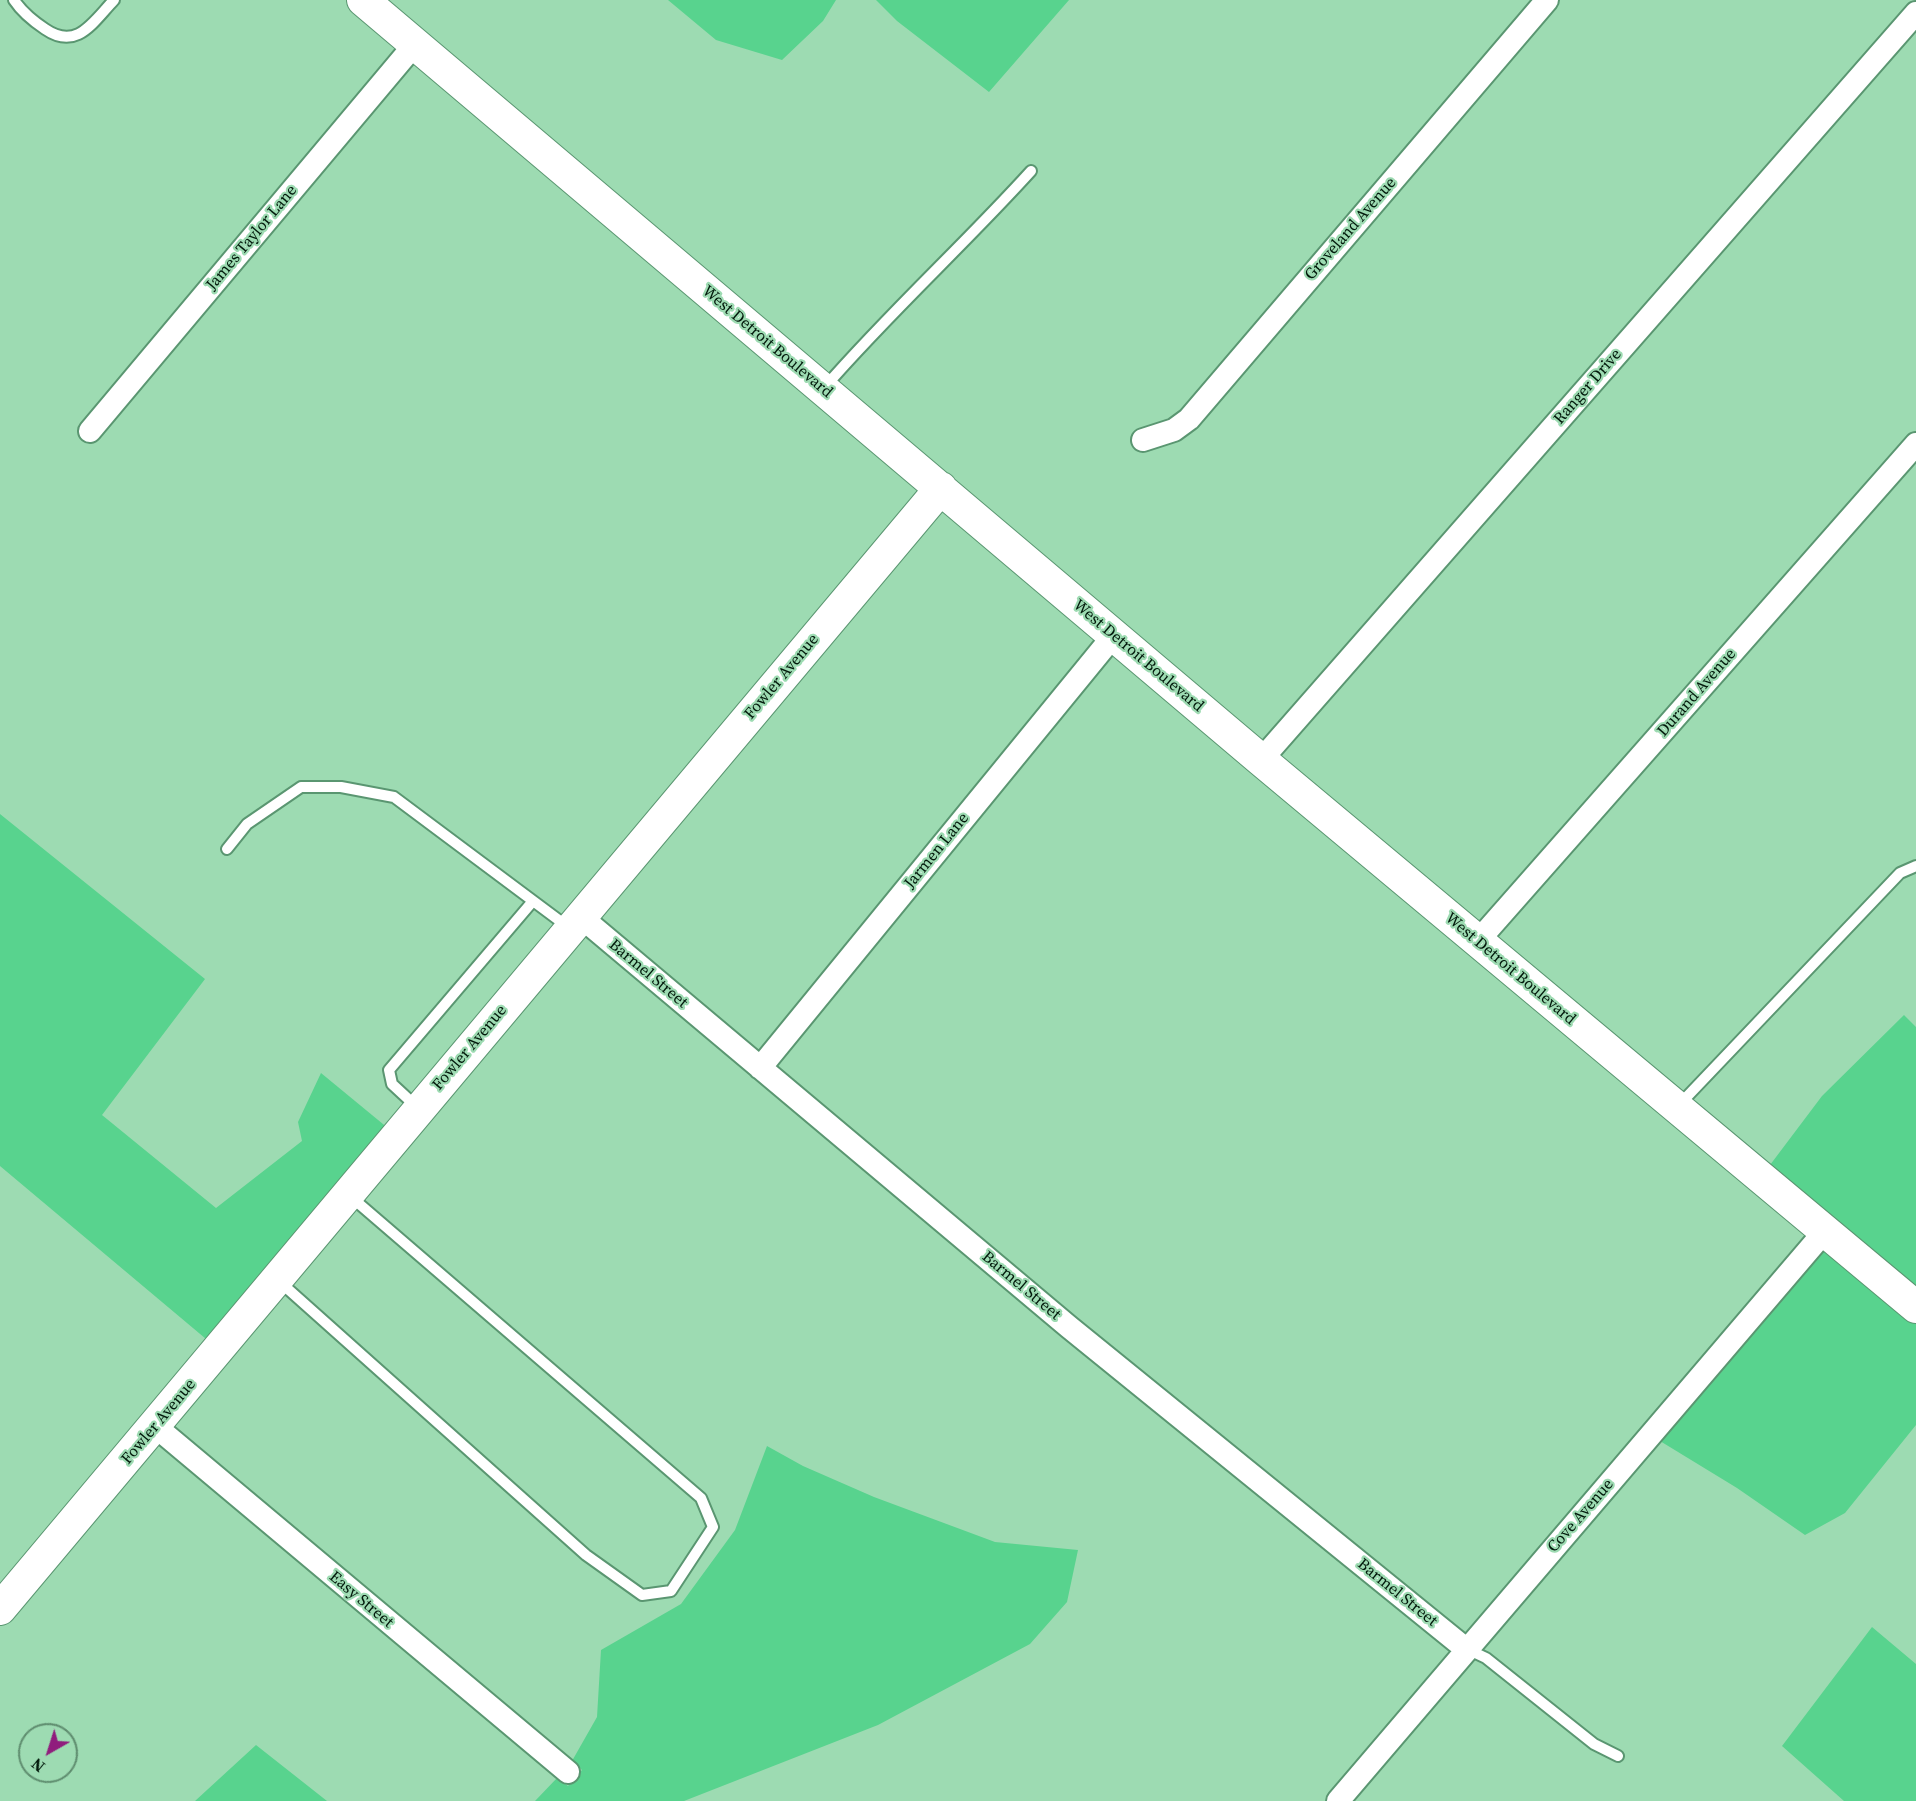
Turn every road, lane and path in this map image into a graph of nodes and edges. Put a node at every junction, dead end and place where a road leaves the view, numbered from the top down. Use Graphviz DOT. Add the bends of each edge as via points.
graph roads {
  1 [pos="14,0"];
  2 [pos="114,0"];
  3 [pos="363,0"];
  4 [pos="1546,0"];
  5 [pos="1916,13"];
  6 [pos="415,44"];
  7 [pos="1031,171"];
  8 [pos="823,389"];
  9 [pos="90,431"];
  10 [pos="1143,440"];
  11 [pos="1916,444"];
  12 [pos="941,488"];
  13 [pos="1114,635"];
  14 [pos="1260,760"];
  15 [pos="227,849"];
  16 [pos="1916,866"];
  17 [pos="533,901"];
  18 [pos="575,923"];
  19 [pos="1478,942"];
  20 [pos="760,1068"];
  21 [pos="1677,1108"];
  22 [pos="419,1109"];
  23 [pos="347,1194"];
  24 [pos="1825,1231"];
  25 [pos="276,1279"];
  26 [pos="1916,1307"];
  27 [pos="155,1426"];
  28 [pos="0,1610"];
  29 [pos="1466,1649"];
  30 [pos="1618,1756"];
  31 [pos="568,1772"];
  32 [pos="1338,1801"];
  1 -- 2 [label="lane" via="21,10 57,37 72,38 86,30"];
  3 -- 6 [label="street, West Detroit Boulevard"];
  4 -- 10 [label="street, Groveland Avenue" via="1189,419 1174,430"];
  5 -- 14 [label="street, Ranger Drive"];
  6 -- 8 [label="street, West Detroit Boulevard"];
  6 -- 9 [label="street, James Taylor Lane"];
  7 -- 8 [label="lane"];
  8 -- 12 [label="street, West Detroit Boulevard"];
  11 -- 19 [label="street, Durand Avenue"];
  12 -- 13 [label="street, West Detroit Boulevard"];
  12 -- 18 [label="street, Fowler Avenue"];
  13 -- 14 [label="street, West Detroit Boulevard"];
  13 -- 20 [label="street, Jarmen Lane"];
  14 -- 19 [label="street, West Detroit Boulevard"];
  15 -- 17 [label="lane" via="247,824 302,787 394,796"];
  16 -- 21 [label="lane" via="1899,873"];
  17 -- 18 [label="lane"];
  17 -- 22 [label="lane" via="390,1070 392,1084"];
  18 -- 20 [label="street, Barmel Street"];
  18 -- 22 [label="street, Fowler Avenue"];
  19 -- 21 [label="street, West Detroit Boulevard"];
  20 -- 29 [label="street, Barmel Street" via="1069,1327"];
  21 -- 24 [label="street, West Detroit Boulevard"];
  22 -- 23 [label="street, Fowler Avenue"];
  23 -- 25 [label="street, Fowler Avenue"];
  23 -- 25 [label="lane" via="701,1498 713,1527 671,1591 642,1595 586,1555"];
  24 -- 26 [label="street, West Detroit Boulevard"];
  24 -- 29 [label="street, Cove Avenue"];
  25 -- 27 [label="street, Fowler Avenue"];
  27 -- 28 [label="street, Fowler Avenue"];
  27 -- 31 [label="street, Easy Street"];
  29 -- 30 [label="lane" via="1486,1658 1594,1744"];
  29 -- 32 [label="street, Cove Avenue"];
}
